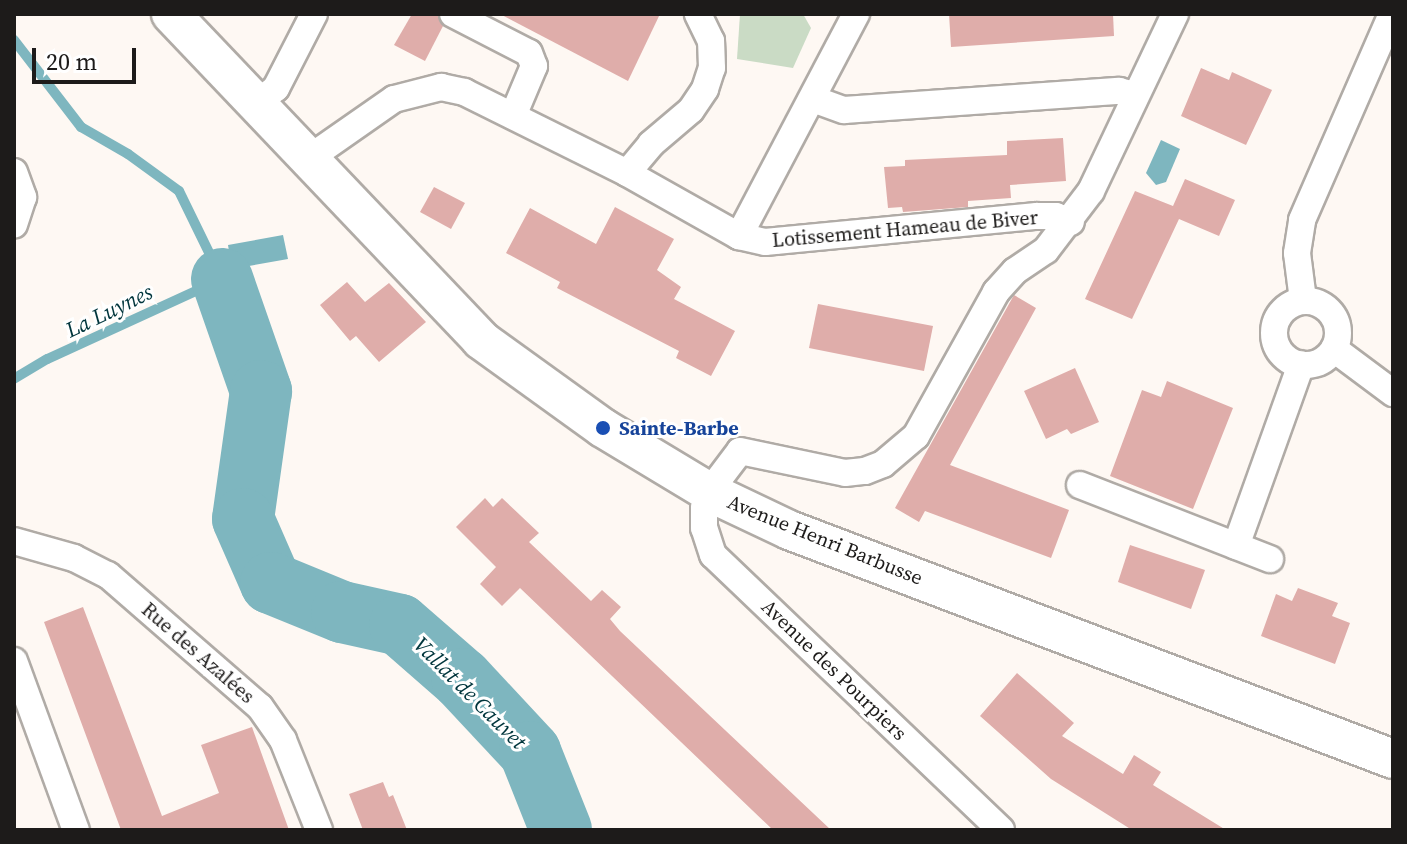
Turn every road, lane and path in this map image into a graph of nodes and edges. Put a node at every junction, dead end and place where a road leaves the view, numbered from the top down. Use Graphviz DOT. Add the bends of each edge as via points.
graph roads {
  1 [pos="171,14"];
  2 [pos="314,14"];
  3 [pos="453,14"];
  4 [pos="698,14"];
  5 [pos="856,14"];
  6 [pos="1175,14"];
  7 [pos="1392,14"];
  8 [pos="1135,95"];
  9 [pos="813,99"];
  10 [pos="255,105"];
  11 [pos="513,116"];
  12 [pos="308,159"];
  13 [pos="14,172"];
  14 [pos="627,173"];
  15 [pos="1071,222"];
  16 [pos="14,225"];
  17 [pos="739,236"];
  18 [pos="1303,300"];
  19 [pos="1334,349"];
  20 [pos="1301,364"];
  21 [pos="1393,393"];
  22 [pos="1080,485"];
  23 [pos="709,492"];
  24 [pos="14,541"];
  25 [pos="1236,546"];
  26 [pos="1270,559"];
  27 [pos="14,661"];
  28 [pos="1393,759"];
  29 [pos="76,830"];
  30 [pos="319,830"];
  31 [pos="1001,830"];
  1 -- 10 [label="main road, Avenue Henri Barbusse"];
  2 -- 10 [label="street" via="276,88"];
  3 -- 11 [label="street" via="529,53 534,66"];
  4 -- 14 [label="street" via="711,41 712,68 705,89 691,110"];
  5 -- 9 [label="street, Lotissement Hameau de Biver"];
  6 -- 8 [label="street, Lotissement Hameau de Biver"];
  7 -- 18 [label="street" via="1302,220 1297,253"];
  8 -- 9 [label="street" via="1119,91 844,110"];
  8 -- 15 [label="street, Lotissement Hameau de Biver"];
  9 -- 17 [label="street, Lotissement Hameau de Biver"];
  10 -- 12 [label="main road, Avenue Henri Barbusse"];
  11 -- 12 [label="street, Lotissement Hameau de Biver" via="441,87 394,99"];
  11 -- 14 [label="street, Lotissement Hameau de Biver"];
  12 -- 23 [label="main road, Avenue Henri Barbusse" via="481,340 603,428"];
  13 -- 16 [label="street" via="23,197"];
  14 -- 17 [label="street, Lotissement Hameau de Biver"];
  15 -- 17 [label="street, Lotissement Hameau de Biver" via="1037,216 790,243"];
  15 -- 23 [label="street, Lotissement Hameau de Biver" via="996,292 916,436 899,453 865,471 845,473 740,451"];
  18 -- 19 [label="street" via="1322,305 1335,320"];
  18 -- 20 [label="street" via="1284,309 1274,329 1279,351"];
  19 -- 20 [label="street" via="1318,363"];
  19 -- 21 [label="street"];
  20 -- 25 [label="street"];
  22 -- 25 [label="street"];
  23 -- 28 [label="main road, Avenue Henri Barbusse" via="789,530"];
  23 -- 31 [label="street, Avenue des Pourpiers" via="704,528 713,555"];
  24 -- 30 [label="street, Rue des Azalées" via="74,558 108,575 260,707 283,740"];
  25 -- 26 [label="street"];
  27 -- 29 [label="street"];
}
